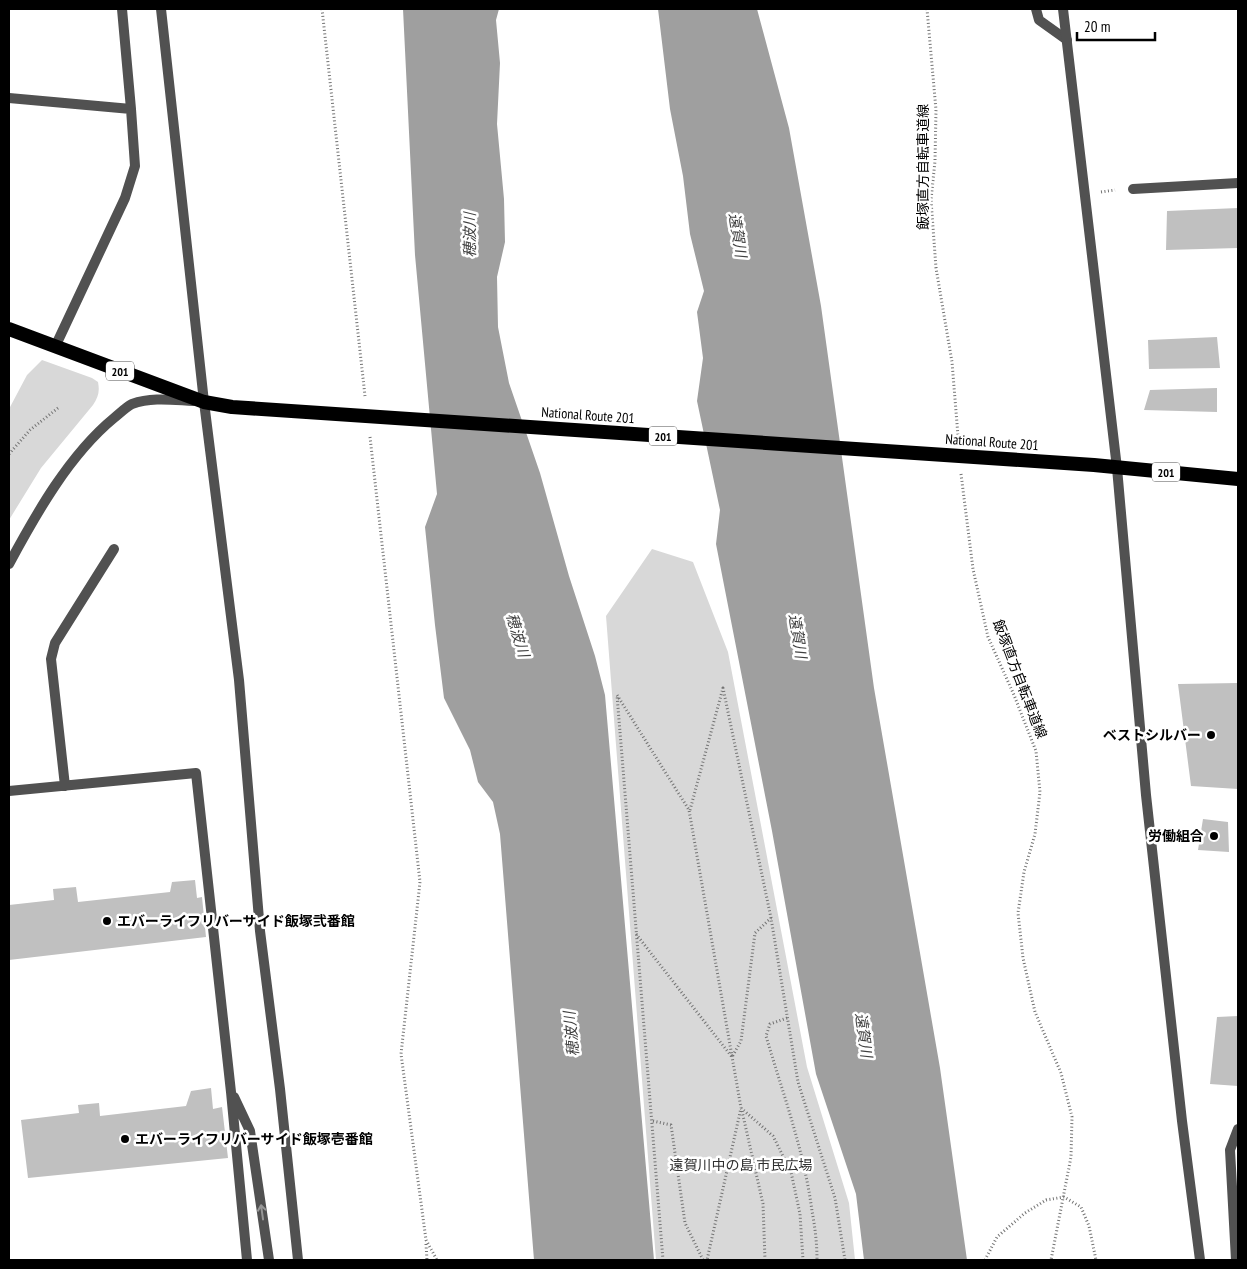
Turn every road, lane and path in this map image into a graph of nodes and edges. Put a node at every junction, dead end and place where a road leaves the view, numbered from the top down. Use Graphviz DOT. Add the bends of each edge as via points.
graph roads {
  1 [pos="122,9"];
  2 [pos="161,9"];
  3 [pos="322,9"];
  4 [pos="927,9"];
  5 [pos="1036,9"];
  6 [pos="1064,10"];
  7 [pos="1067,40"];
  8 [pos="9,98"];
  9 [pos="131,109"];
  10 [pos="1238,183"];
  11 [pos="1133,189"];
  12 [pos="1085,194"];
  13 [pos="9,329"];
  14 [pos="55,347"];
  15 [pos="366,400"];
  16 [pos="204,402"];
  17 [pos="58,408"];
  18 [pos="369,430"];
  19 [pos="958,440"];
  20 [pos="9,454"];
  21 [pos="1117,468"];
  22 [pos="961,469"];
  23 [pos="1238,479"];
  24 [pos="114,549"];
  25 [pos="9,564"];
  26 [pos="65,786"];
  27 [pos="9,791"];
  28 [pos="690,810"];
  29 [pos="771,918"];
  30 [pos="636,933"];
  31 [pos="787,1018"];
  32 [pos="732,1057"];
  33 [pos="231,1092"];
  34 [pos="741,1108"];
  35 [pos="653,1121"];
  36 [pos="1238,1129"];
  37 [pos="1064,1197"];
  38 [pos="426,1240"];
  39 [pos="247,1260"];
  40 [pos="269,1260"];
  41 [pos="298,1260"];
  42 [pos="427,1260"];
  43 [pos="437,1260"];
  44 [pos="663,1260"];
  45 [pos="703,1260"];
  46 [pos="707,1260"];
  47 [pos="765,1260"];
  48 [pos="803,1260"];
  49 [pos="816,1260"];
  50 [pos="845,1260"];
  51 [pos="985,1260"];
  52 [pos="1051,1260"];
  53 [pos="1096,1260"];
  54 [pos="1200,1260"];
  55 [pos="1236,1260"];
  1 -- 9 [label="street"];
  2 -- 16 [label="street"];
  3 -- 15 [label="path"];
  4 -- 19 [label="path, 飯塚直方自転車道線" via="936,110 931,200 936,268 952,362"];
  5 -- 7 [label="street" via="1039,20"];
  6 -- 7 [label="street"];
  7 -- 12 [label="street"];
  8 -- 9 [label="street"];
  9 -- 14 [label="street" via="135,166 126,198"];
  10 -- 11 [label="street"];
  11 -- 12 [label="path"];
  12 -- 21 [label="street"];
  13 -- 14 [label="highway, National Route 201 / 201"];
  14 -- 16 [label="highway, National Route 201 / 201"];
  16 -- 21 [label="highway, National Route 201 / 201" via="232,407"];
  16 -- 25 [label="street" via="156,399 131,405 105,426 64,471"];
  16 -- 41 [label="street" via="239,680 260,930"];
  17 -- 20 [label="path" via="30,430"];
  18 -- 38 [label="path" via="420,882 401,1054"];
  21 -- 23 [label="highway, National Route 201 / 201"];
  21 -- 54 [label="street" via="1146,795"];
  22 -- 37 [label="path, 飯塚直方自転車道線" via="973,569 988,637 1036,751 1040,792 1035,834 1024,872 1018,913 1023,958 1035,1012 1061,1073 1072,1117"];
  24 -- 26 [label="street" via="55,643 51,659"];
  26 -- 27 [label="street"];
  26 -- 33 [label="street" via="196,773"];
  28 -- 29 [label="path" via="723,688"];
  28 -- 30 [label="path" via="617,695"];
  28 -- 32 [label="path"];
  29 -- 31 [label="path"];
  29 -- 32 [label="path" via="755,933 741,1041"];
  30 -- 32 [label="path"];
  30 -- 35 [label="path"];
  31 -- 49 [label="path" via="770,1024 766,1036 808,1178 817,1244"];
  31 -- 50 [label="path" via="798,1082 835,1198"];
  32 -- 34 [label="path"];
  33 -- 39 [label="street"];
  40 -- 33 [label="street, one-way" via="250,1131"];
  34 -- 46 [label="path"];
  34 -- 47 [label="path" via="763,1204"];
  34 -- 48 [label="path" via="773,1136 791,1172 800,1214"];
  35 -- 44 [label="path"];
  35 -- 45 [label="path" via="671,1125 685,1223"];
  36 -- 55 [label="street" via="1230,1150"];
  37 -- 51 [label="path" via="1046,1200 1025,1213 997,1237"];
  37 -- 52 [label="path, 飯塚直方自転車道線"];
  37 -- 53 [label="path" via="1081,1207 1089,1226"];
  38 -- 42 [label="path"];
  38 -- 43 [label="path"];
}
